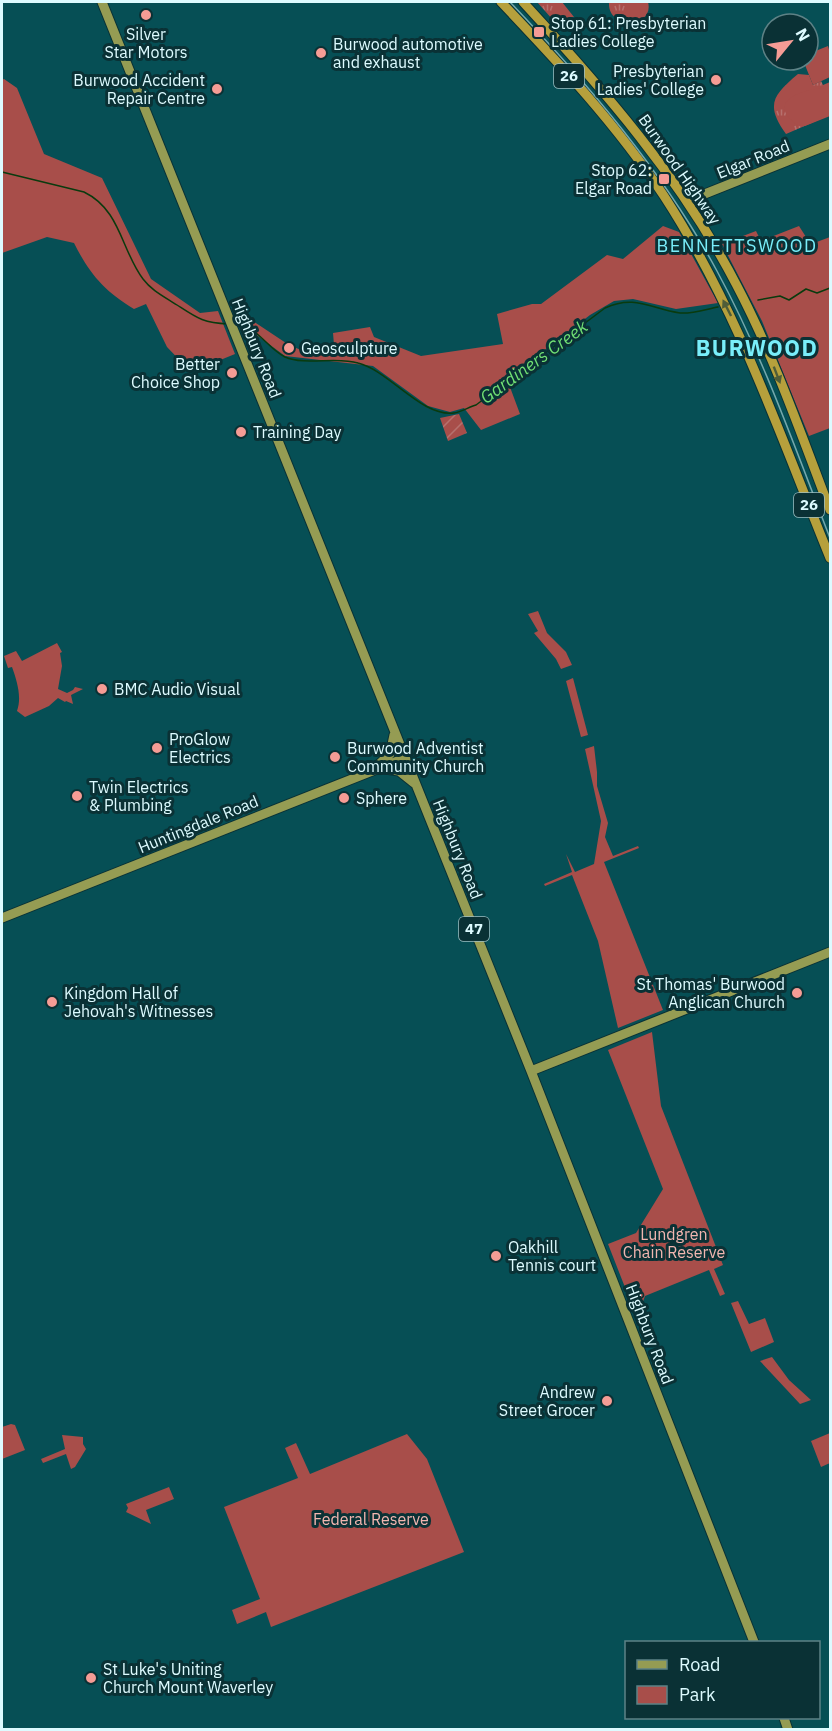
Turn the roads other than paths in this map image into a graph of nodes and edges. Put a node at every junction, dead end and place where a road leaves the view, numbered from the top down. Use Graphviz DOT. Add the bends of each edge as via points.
graph roads {
  1 [pos="102,2"];
  2 [pos="501,2"];
  3 [pos="523,2"];
  4 [pos="831,144"];
  5 [pos="708,193"];
  6 [pos="687,201"];
  7 [pos="673,210"];
  8 [pos="695,213"];
  9 [pos="805,445"];
  10 [pos="788,451"];
  11 [pos="831,510"];
  12 [pos="831,558"];
  13 [pos="394,732"];
  14 [pos="405,759"];
  15 [pos="368,772"];
  16 [pos="417,787"];
  17 [pos="2,918"];
  18 [pos="831,952"];
  19 [pos="531,1071"];
  20 [pos="754,1641"];
  1 -- 13 [label="main road, Highbury Road"];
  2 -- 7 [label="highway, Burwood Highway / 26" via="606,117"];
  3 -- 6 [label="highway, Burwood Highway / 26" via="634,128"];
  4 -- 5 [label="main road, Elgar Road"];
  5 -- 6 [label="main road, Elgar Road"];
  5 -- 8 [label="main road"];
  6 -- 7 [label="highway"];
  6 -- 8 [label="highway, Burwood Highway / 26"];
  10 -- 7 [label="highway, Burwood Highway / 26, one-way" via="730,314"];
  8 -- 9 [label="highway, Burwood Highway / 26, one-way" via="758,327"];
  9 -- 10 [label="highway"];
  9 -- 11 [label="highway, Burwood Highway / 26"];
  10 -- 12 [label="highway, Burwood Highway / 26"];
  13 -- 14 [label="main road, Highbury Road"];
  13 -- 15 [label="main road" via="389,756"];
  14 -- 15 [label="main road, Huntingdale Road"];
  14 -- 16 [label="main road, Highbury Road / 47"];
  15 -- 16 [label="main road" via="387,768 399,771"];
  15 -- 17 [label="main road, Huntingdale Road"];
  16 -- 19 [label="main road, Highbury Road / 47"];
  18 -- 19 [label="main road"];
  19 -- 20 [label="main road, Highbury Road"];
}
